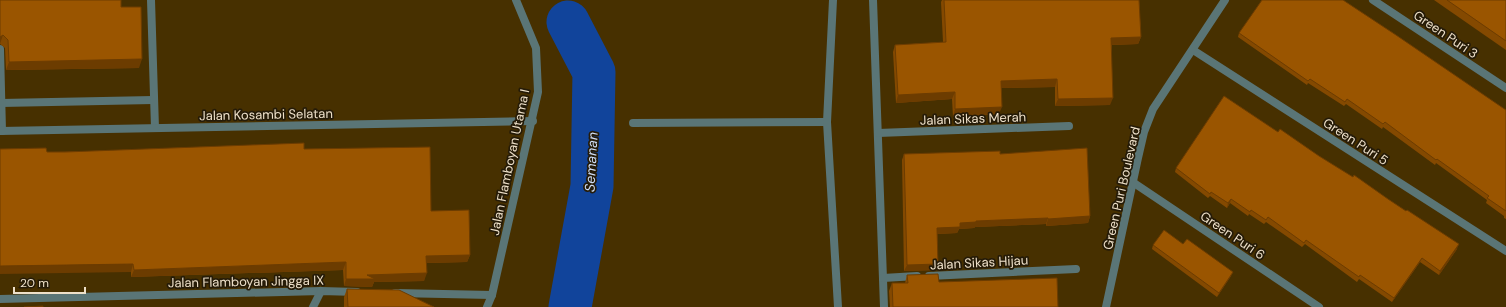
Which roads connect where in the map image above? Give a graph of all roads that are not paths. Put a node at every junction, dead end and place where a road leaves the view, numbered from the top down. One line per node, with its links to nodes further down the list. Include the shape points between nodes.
1 (151, 0): 10 (street)
2 (516, 0): 12 (street, Jalan Flamboyan Utama I, via 536,48 538,92)
3 (833, 0): 13 (street)
4 (873, 0): 18 (street)
5 (1225, 0): 8 (street, Green Puri Boulevard)
6 (1373, 0): 9 (street, Green Puri 3)
7 (0, 48): 11 (street)
8 (1193, 50): 19 (street, Green Puri Boulevard, via 1153,108 1144,132); 20 (street, Green Puri 5)
9 (1506, 88)
10 (154, 100): 11 (street); 16 (street)
11 (1, 103): 17 (street)
12 (533, 120): 16 (street, Jalan Kosambi Selatan); 26 (street, Jalan Flamboyan Utama I)
13 (827, 122): 14 (street); 30 (street)
14 (633, 124)
15 (1069, 126): 18 (street, Jalan Sikas Merah)
16 (155, 128): 17 (street, Jalan Kosambi Selatan)
17 (1, 131)
18 (878, 133): 22 (street)
19 (1134, 183): 32 (street, Green Puri Boulevard); 33 (street, Green Puri 6)
20 (1506, 251)
21 (1076, 269): 22 (street, Jalan Sikas Hijau)
22 (883, 278): 31 (street)
23 (321, 291): 24 (street, Jalan Flamboyan Jingga IX); 27 (street, Jalan Flamboyan Jingga IX); 28 (street)
24 (368, 292)
25 (384, 293): 26 (street)
26 (492, 295): 29 (street, Jalan Flamboyan Utama I)
27 (0, 299)
28 (313, 307)
29 (487, 307)
30 (838, 307)
31 (884, 307)
32 (1106, 307)
33 (1319, 307)

